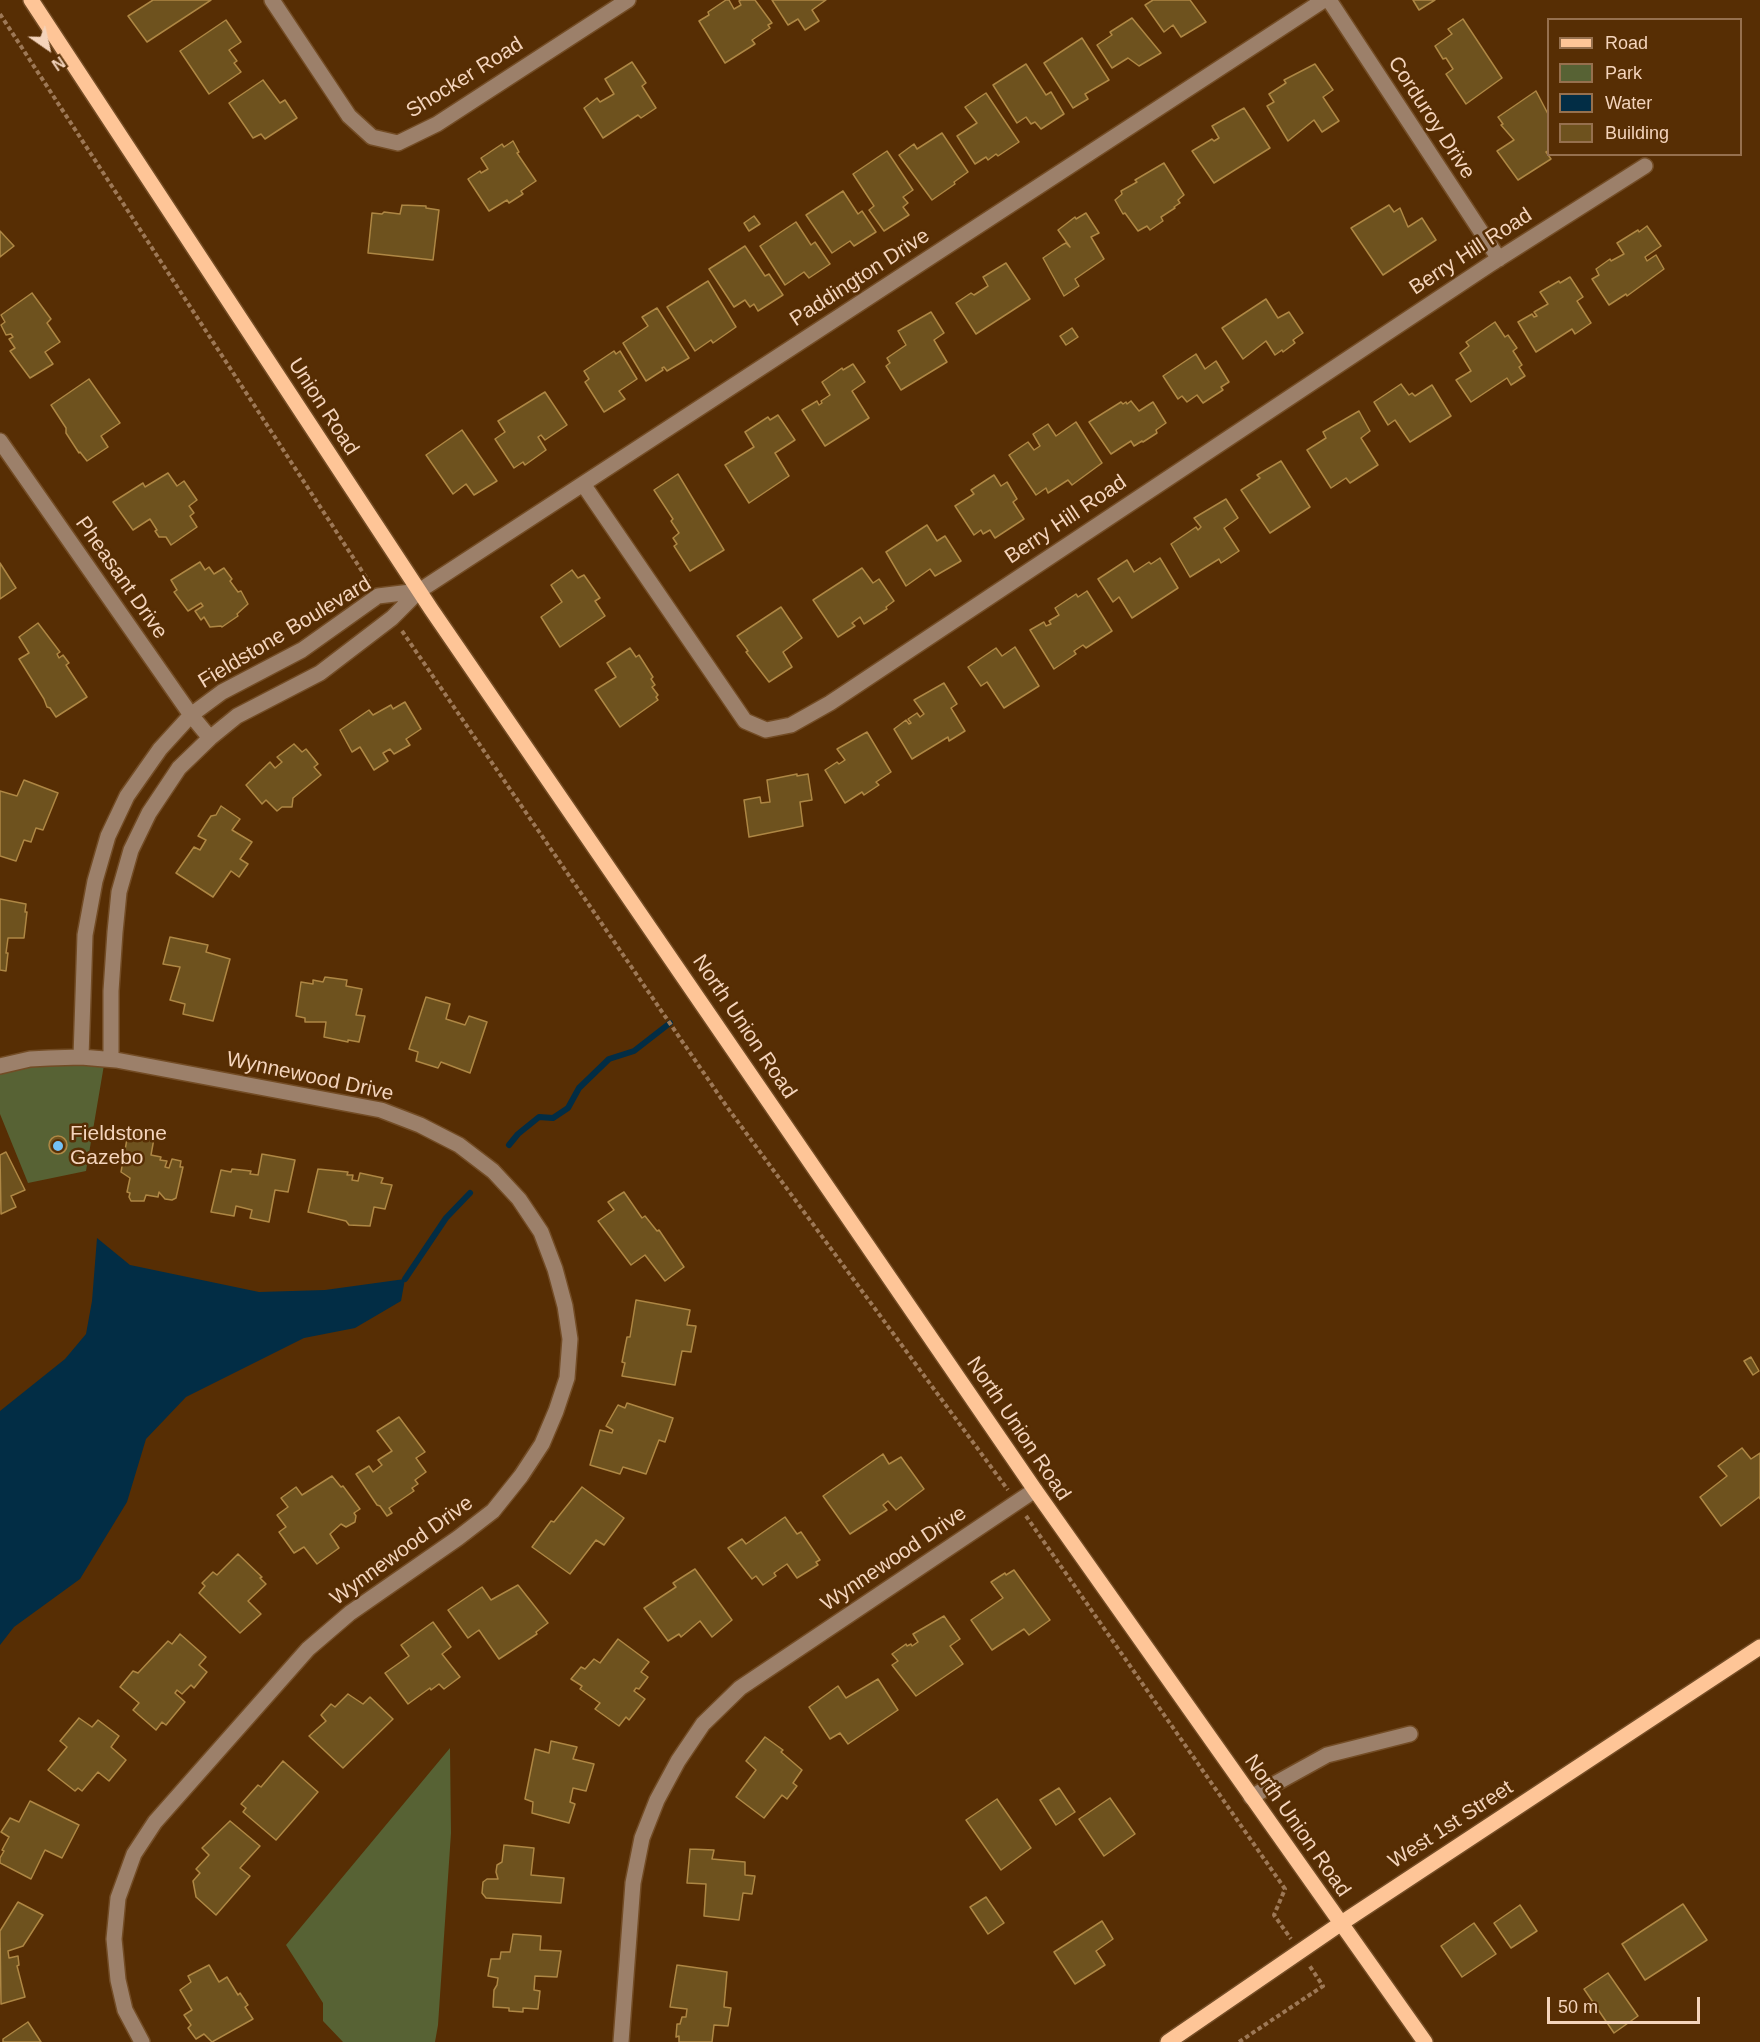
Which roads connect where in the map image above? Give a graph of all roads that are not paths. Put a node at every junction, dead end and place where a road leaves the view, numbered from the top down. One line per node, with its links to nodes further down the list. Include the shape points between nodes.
1 (272, 0): 2 (street, Shocker Road, via 349,116 372,137 398,142 437,124)
2 (628, 0)
3 (1324, 0): 9 (street, Paddington Drive)
4 (1329, 0): 7 (street, Corduroy Drive)
5 (38, 2): 10 (main road, Union Road)
6 (1645, 166): 7 (street, Berry Hill Road)
7 (1498, 259): 9 (street, Berry Hill Road, via 791,725 766,730 745,721)
8 (0, 441): 11 (street, Pheasant Drive)
9 (583, 484): 10 (street, Paddington Drive)
10 (419, 591): 11 (street, Fieldstone Boulevard, via 378,596 302,650 222,692); 12 (street, Fieldstone Boulevard, via 393,618 320,673 237,716); 13 (main road, Union Road)
11 (191, 716): 12 (street, Pheasant Drive); 14 (street, Fieldstone Boulevard, via 160,749 127,796 108,836 85,935)
12 (210, 738): 15 (street, Fieldstone Boulevard, via 179,768 149,813 119,892 111,991)
13 (586, 833): 17 (main road, North Union Road)
14 (81, 1057): 15 (street, Wynnewood Drive); 16 (street, Wynnewood Drive, via 30,1059)
15 (111, 1059): 22 (street, Wynnewood Drive, via 381,1110 459,1145 493,1171 519,1199 541,1232 555,1269 570,1339 567,1378 542,1444 493,1511 350,1612 308,1649 154,1822 134,1854 118,1898 114,1939 125,2010)
16 (0, 1066)
17 (1035, 1490): 20 (main road, North Union Road); 23 (street, Wynnewood Drive, via 740,1688 703,1724 662,1790 642,1838 633,1883)
18 (1760, 1647): 21 (main road, West 1st Street)
19 (1410, 1734): 20 (street, via 1327,1755)
20 (1251, 1797): 21 (main road, North Union Road)
21 (1340, 1924): 24 (main road, West 1st Street); 25 (main road, North Union Road)
22 (142, 2042)
23 (621, 2042)
24 (1168, 2042)
25 (1425, 2042)

